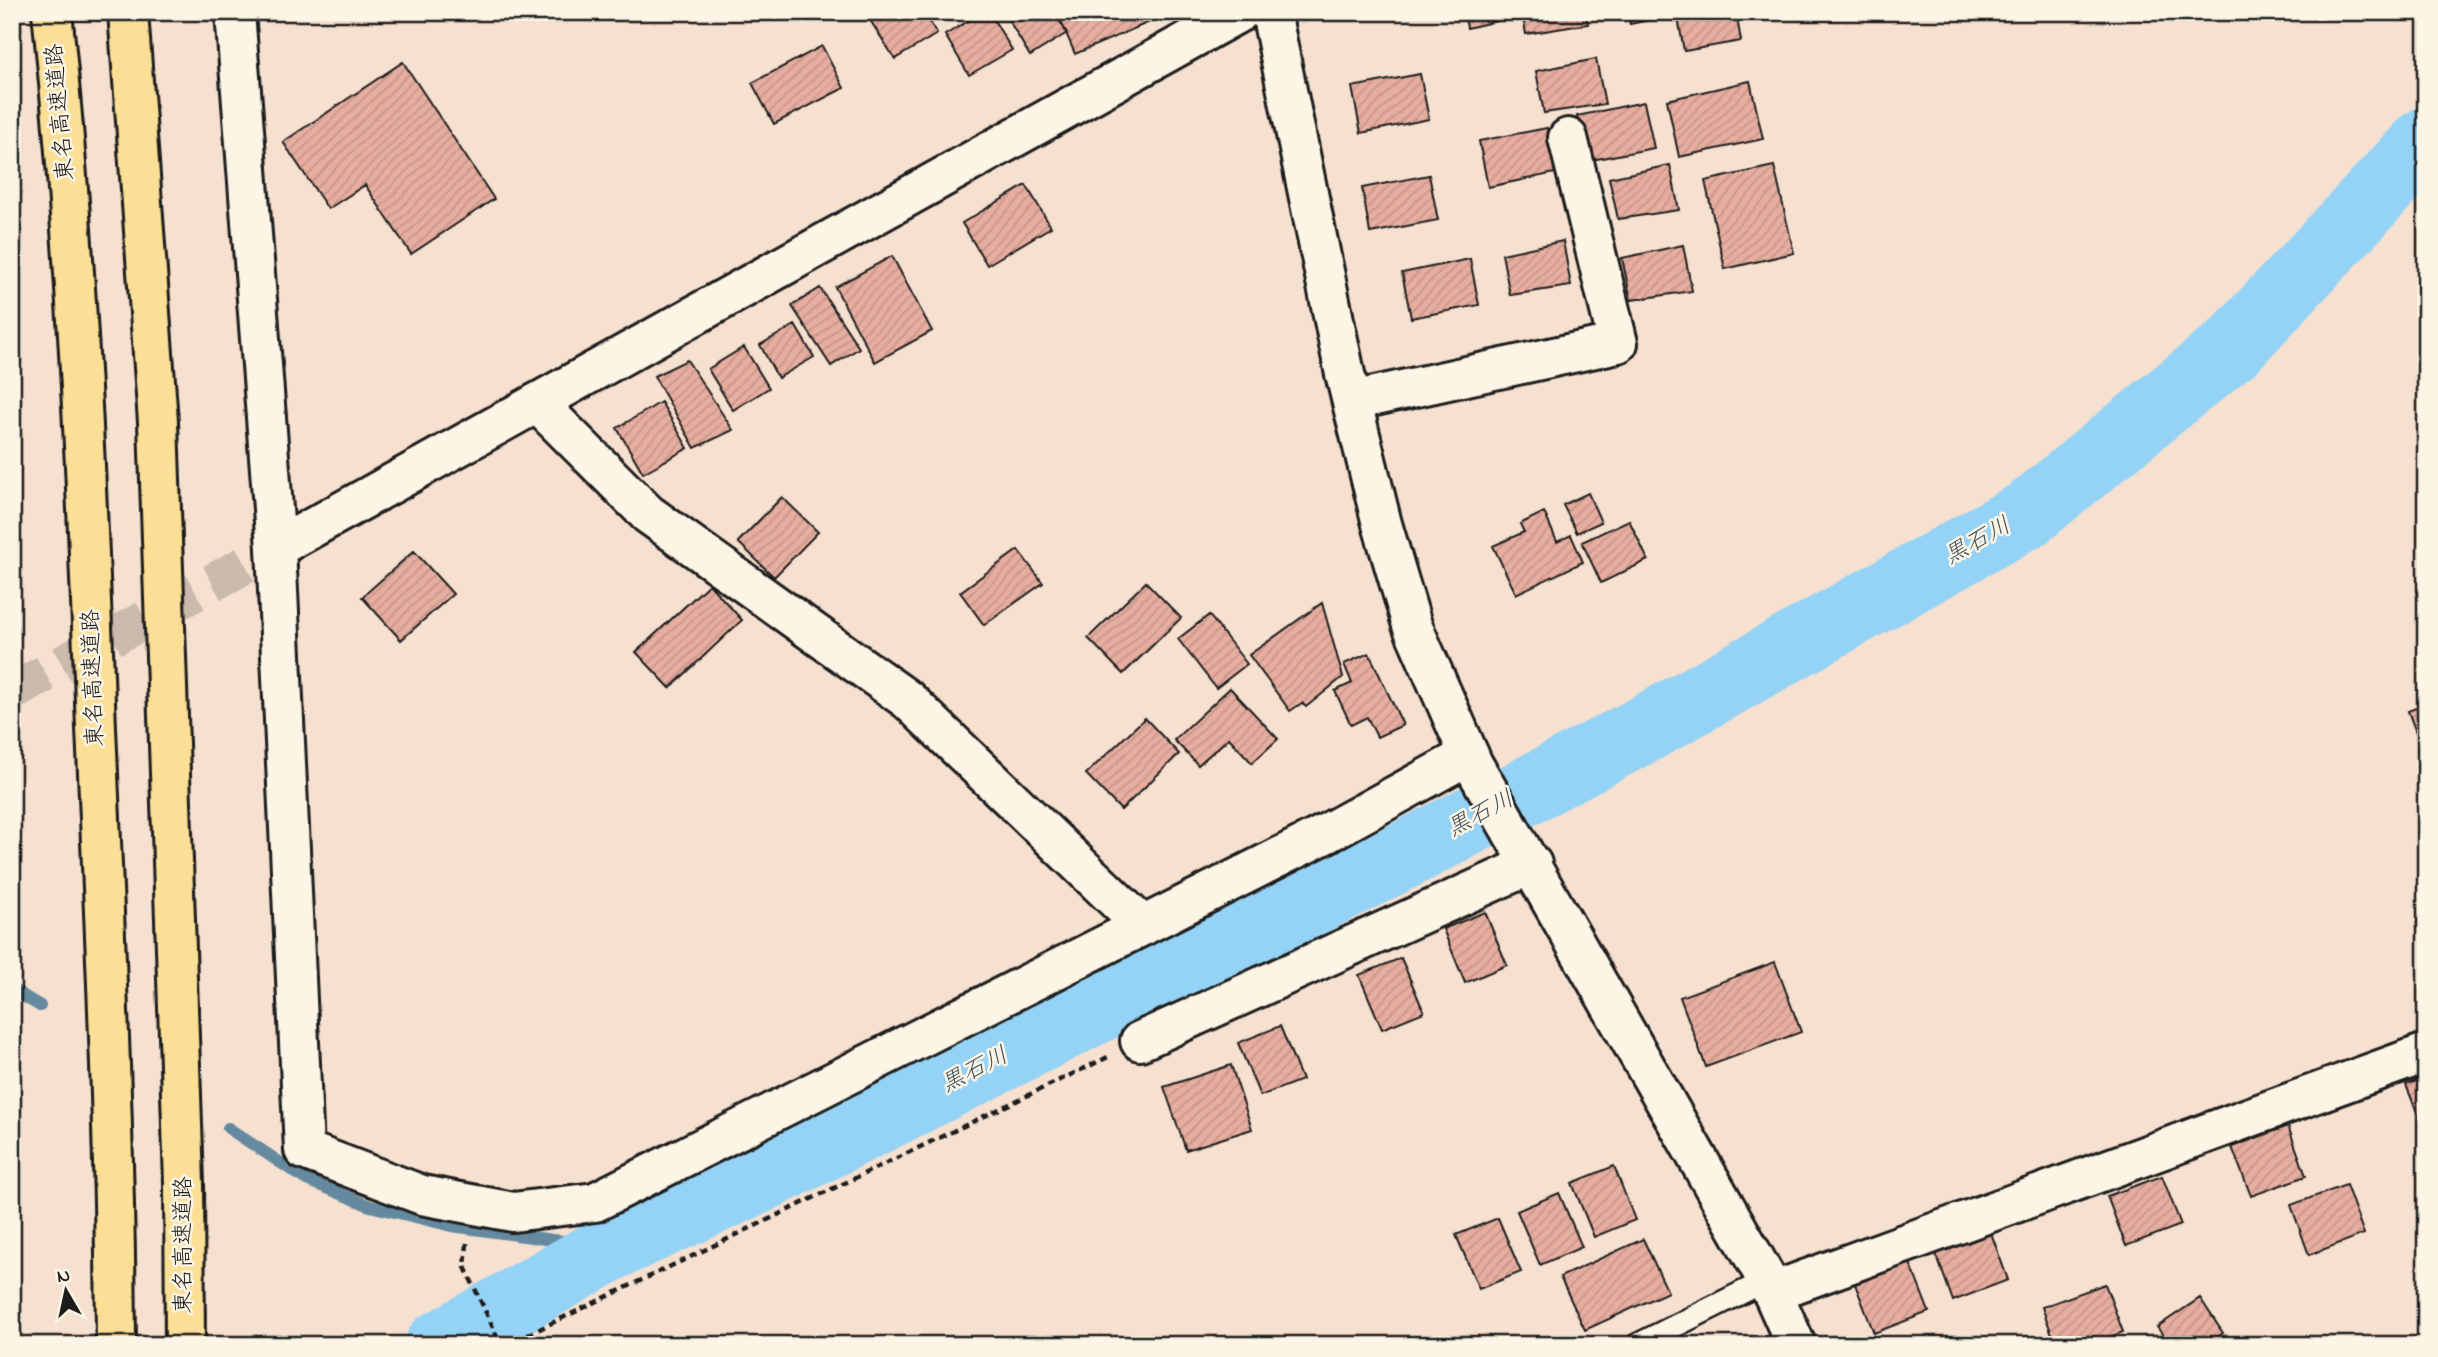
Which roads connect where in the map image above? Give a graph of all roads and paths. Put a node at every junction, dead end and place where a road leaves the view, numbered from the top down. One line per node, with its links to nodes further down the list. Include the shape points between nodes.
1 (52, 12): 17 (highway, 東名高速道路, via 84,439 115,1183)
2 (128, 12): 18 (highway, 東名高速道路, via 158,422 184,1169)
3 (235, 12): 9 (street)
4 (1240, 12): 8 (street)
5 (1271, 12): 7 (street)
6 (1568, 138): 7 (street, via 1618,343)
7 (1352, 401): 10 (street, via 1412,625)
8 (537, 403): 9 (street); 12 (street, via 648,514 908,700)
9 (276, 548): 15 (street, via 304,1150 422,1195)
10 (1471, 759): 11 (street); 12 (street)
11 (1526, 853): 13 (street); 16 (street)
12 (1143, 926): 15 (street, via 595,1202 513,1212)
13 (1140, 1041): 19 (path)
14 (2426, 1053): 16 (street)
15 (471, 1204): 19 (path, via 465,1267)
16 (1769, 1286): 20 (lane); 21 (street)
17 (116, 1345)
18 (185, 1345)
19 (503, 1345)
20 (1637, 1345)
21 (1797, 1345)

